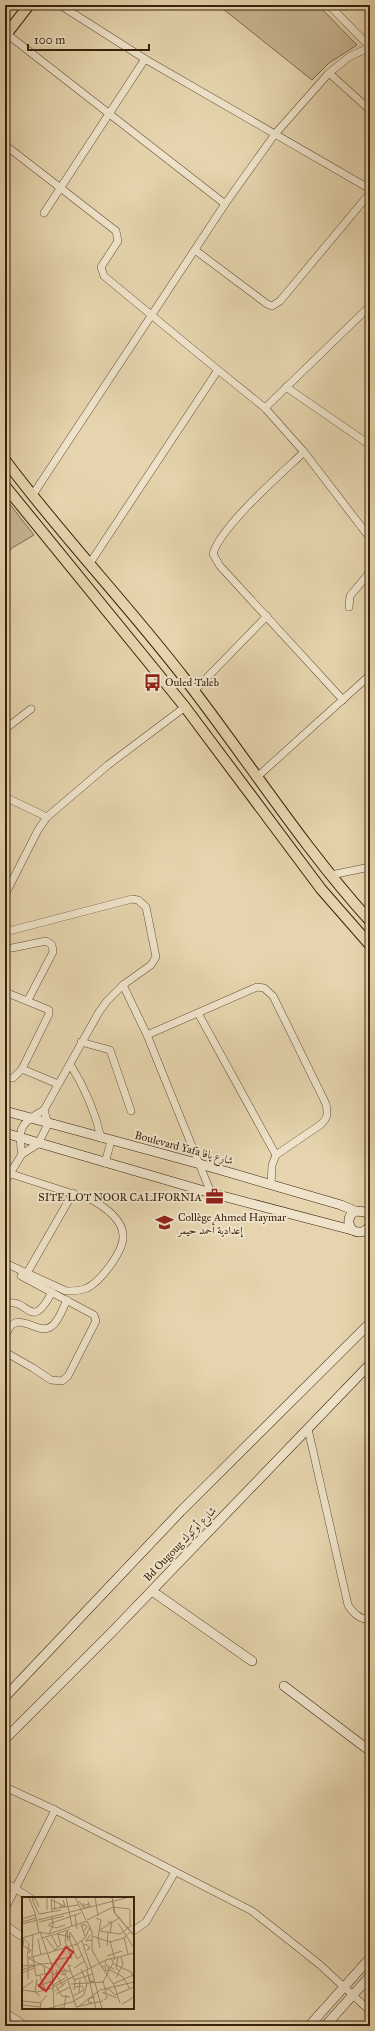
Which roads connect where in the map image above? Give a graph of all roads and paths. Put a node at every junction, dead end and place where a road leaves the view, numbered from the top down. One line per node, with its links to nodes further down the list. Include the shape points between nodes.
1 (29, 5): 4 (main road)
2 (60, 5): 6 (street)
3 (329, 5): 5 (street)
4 (6, 35): 9 (street)
5 (370, 47): 7 (street, via 349,57)
6 (145, 59): 9 (street); 10 (street)
7 (329, 73): 8 (street); 10 (street)
8 (370, 110)
9 (110, 113): 12 (street); 15 (street)
10 (275, 134): 13 (street); 15 (street)
11 (5, 145): 12 (street)
12 (61, 188): 16 (street); 19 (street, via 116,232 118,241 101,267 102,273)
13 (370, 189)
14 (370, 193): 17 (street, via 275,305 267,304)
15 (225, 204): 17 (street)
16 (44, 213)
17 (194, 250): 19 (street)
18 (370, 306): 21 (street)
19 (152, 314): 20 (street); 27 (street)
20 (218, 370): 22 (street); 29 (street)
21 (286, 387): 22 (street); 23 (street)
22 (265, 408): 24 (street)
23 (370, 445)
24 (304, 452): 28 (street); 32 (street, via 260,494 215,545 213,554 220,566)
25 (5, 460): 27 (main road)
26 (5, 486): 36 (main road)
27 (32, 496): 29 (main road)
28 (370, 538)
29 (90, 564): 34 (main road)
30 (370, 572): 31 (street, via 350,596)
31 (349, 607)
32 (267, 616): 34 (street); 35 (street)
33 (370, 675): 35 (street)
34 (194, 691): 39 (main road)
35 (343, 700): 39 (street)
36 (185, 708): 41 (street, via 108,765); 47 (main road, via 321,889)
37 (31, 709): 38 (street)
38 (5, 729)
39 (257, 777): 43 (main road)
40 (5, 797): 41 (street)
41 (47, 817): 44 (street)
42 (370, 868): 43 (street)
43 (331, 875): 45 (main road)
44 (5, 895)
45 (370, 921)
46 (5, 932): 49 (street, via 132,899 138,900 146,907 156,957 151,966)
47 (370, 945)
48 (12, 948): 51 (street, via 46,941 52,945 52,952)
49 (123, 985): 53 (street); 54 (street, via 107,1001)
50 (5, 992): 51 (street)
51 (28, 1000): 56 (street, via 47,1008 49,1014)
52 (198, 1013): 53 (street); 70 (street); 70 (street, via 257,988 264,988 273,996 326,1104 328,1113 320,1125)
53 (147, 1035): 72 (street)
54 (81, 1042): 55 (street); 60 (street, via 110,1050)
55 (70, 1064): 58 (street); 66 (street, via 89,1096)
56 (22, 1069): 57 (street, via 13,1078); 58 (street)
57 (5, 1078)
58 (58, 1084): 59 (street)
59 (44, 1110): 62 (street); 63 (street)
60 (131, 1111)
61 (5, 1112): 62 (street, Boulevard Yafa شارع يافا)
62 (27, 1118): 63 (street, Boulevard Yafa شارع يافا); 65 (street)
63 (48, 1124): 66 (street, Boulevard Yafa شارع يافا); 68 (street)
64 (5, 1133): 65 (street)
65 (19, 1137): 68 (street); 69 (street)
66 (101, 1138): 67 (street, Boulevard Yafa شارع يافا)
67 (111, 1140): 71 (street); 72 (street, Boulevard Yafa شارع يافا)
68 (38, 1144): 69 (street); 71 (street)
69 (22, 1154): 73 (street)
70 (276, 1154): 75 (street, via 272,1165)
71 (105, 1163): 77 (street)
72 (200, 1164): 75 (street, Boulevard Yafa شارع يافا); 77 (street)
73 (7, 1172): 74 (street); 76 (street)
74 (5, 1182)
75 (271, 1185): 78 (street, Boulevard Yafa شارع يافا)
76 (73, 1193): 84 (street); 84 (street, via 103,1206 114,1217 123,1236 120,1249 97,1281 88,1288 66,1291)
77 (211, 1193): 80 (street)
78 (355, 1211): 79 (street, Boulevard Yafa شارع يافا); 80 (street, via 349,1219)
79 (369, 1213)
80 (352, 1230): 81 (street)
81 (368, 1230)
82 (5, 1263): 84 (street)
83 (5, 1268): 85 (street)
84 (27, 1273)
85 (52, 1292): 86 (street); 87 (street, via 45,1306 38,1312 12,1303)
86 (67, 1300): 89 (street, via 51,1327 43,1329 17,1322); 90 (street, via 94,1315 96,1321 64,1380 50,1380)
87 (5, 1304)
88 (370, 1323): 97 (street, Bd Ougoug شارع أوكوك, via 181,1511)
89 (5, 1336)
90 (5, 1352)
91 (370, 1364): 92 (street, Bd Ougoug شارع أوكوك)
92 (308, 1429): 93 (street, Bd Ougoug شارع أوكوك); 94 (street, via 348,1605 361,1619)
93 (152, 1591): 95 (street); 98 (street, Bd Ougoug شارع أوكوك)
94 (370, 1620)
95 (252, 1660)
96 (284, 1686): 99 (street)
97 (5, 1697)
98 (5, 1739)
99 (370, 1751)
100 (5, 1787): 101 (street)
101 (55, 1810): 102 (street); 104 (street)
102 (174, 1872): 108 (street, via 146,1922); 112 (street, via 252,1912 319,1964)
103 (5, 1882): 104 (street)
104 (15, 1888): 105 (street); 106 (street)
105 (28, 1897)
106 (5, 1909)
107 (5, 1926): 109 (street)
108 (134, 1930)
109 (22, 1936)
110 (370, 1958): 112 (street)
111 (370, 1976): 113 (street)
112 (344, 1987): 113 (street); 117 (street)
113 (352, 1995): 114 (street); 118 (street)
114 (370, 2011)
115 (5, 2012): 116 (street)
116 (26, 2026)
117 (309, 2026)
118 (325, 2026)

